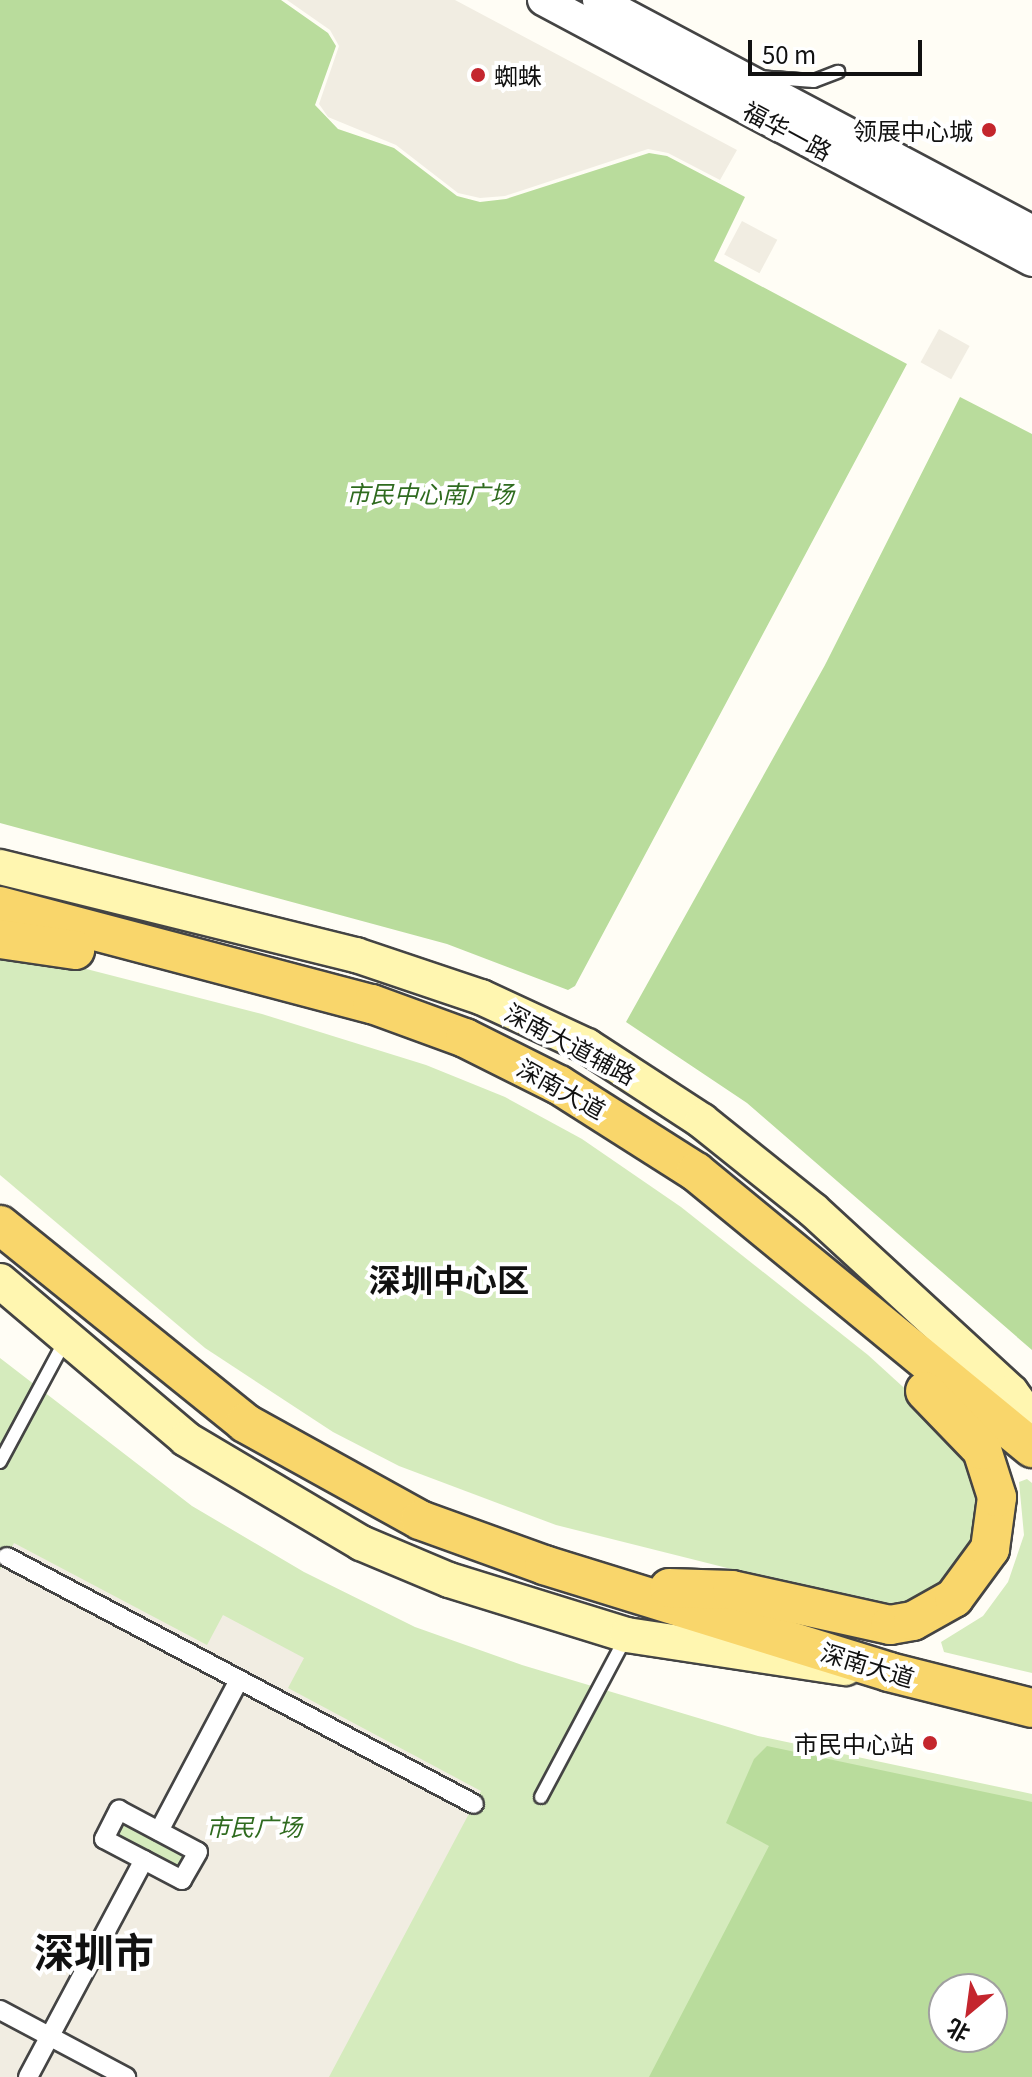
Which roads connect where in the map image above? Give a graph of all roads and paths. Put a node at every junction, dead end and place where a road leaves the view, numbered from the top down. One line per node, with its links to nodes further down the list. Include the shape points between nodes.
1 (543, 0): 2 (street, 福华一路)
2 (597, 6): 4 (street, 福华一路); 6 (street, 福华一路)
3 (838, 72): 4 (lane, via 814,81)
4 (744, 78): 5 (street, 福华一路)
5 (1032, 231)
6 (1032, 261)
7 (0, 867): 17 (main road, 深南大道辅路, via 356,955 481,997 587,1046 690,1112 754,1162)
8 (0, 906): 10 (main road, 深南大道)
9 (0, 939): 10 (main road, via 37,941 145,968)
10 (259, 972): 14 (main road, 深南大道, via 419,1019 559,1085 696,1172)
11 (0, 1194): 15 (main road, via 72,1269)
12 (0, 1225): 15 (main road, 深南大道)
13 (0, 1281): 16 (main road)
14 (840, 1291): 19 (main road, 深南大道); 22 (main road, via 877,1348 982,1450 994,1481 996,1523 990,1549 973,1578 940,1608 890,1625 732,1590)
15 (109, 1318): 22 (main road, 深南大道, via 245,1423 365,1493 478,1543)
16 (66, 1339): 20 (lane); 23 (main road, via 186,1439 361,1543 449,1580)
17 (1022, 1401): 18 (main road, 深南大道辅路)
18 (1032, 1421)
19 (1032, 1448)
20 (0, 1462)
21 (7, 1557): 25 (street)
22 (622, 1586): 24 (main road, 深南大道)
23 (627, 1635): 24 (main road, via 789,1663); 27 (lane)
24 (889, 1672): 26 (main road, 深南大道)
25 (239, 1680): 28 (street); 29 (street)
26 (1032, 1708)
27 (541, 1797)
28 (474, 1804)
29 (159, 1831): 30 (street, via 198,1852 182,1880); 30 (street, via 119,1810 104,1839)
30 (144, 1860): 32 (street)
31 (0, 2010): 32 (street)
32 (50, 2036): 33 (street); 34 (street)
33 (28, 2077)
34 (126, 2077)

